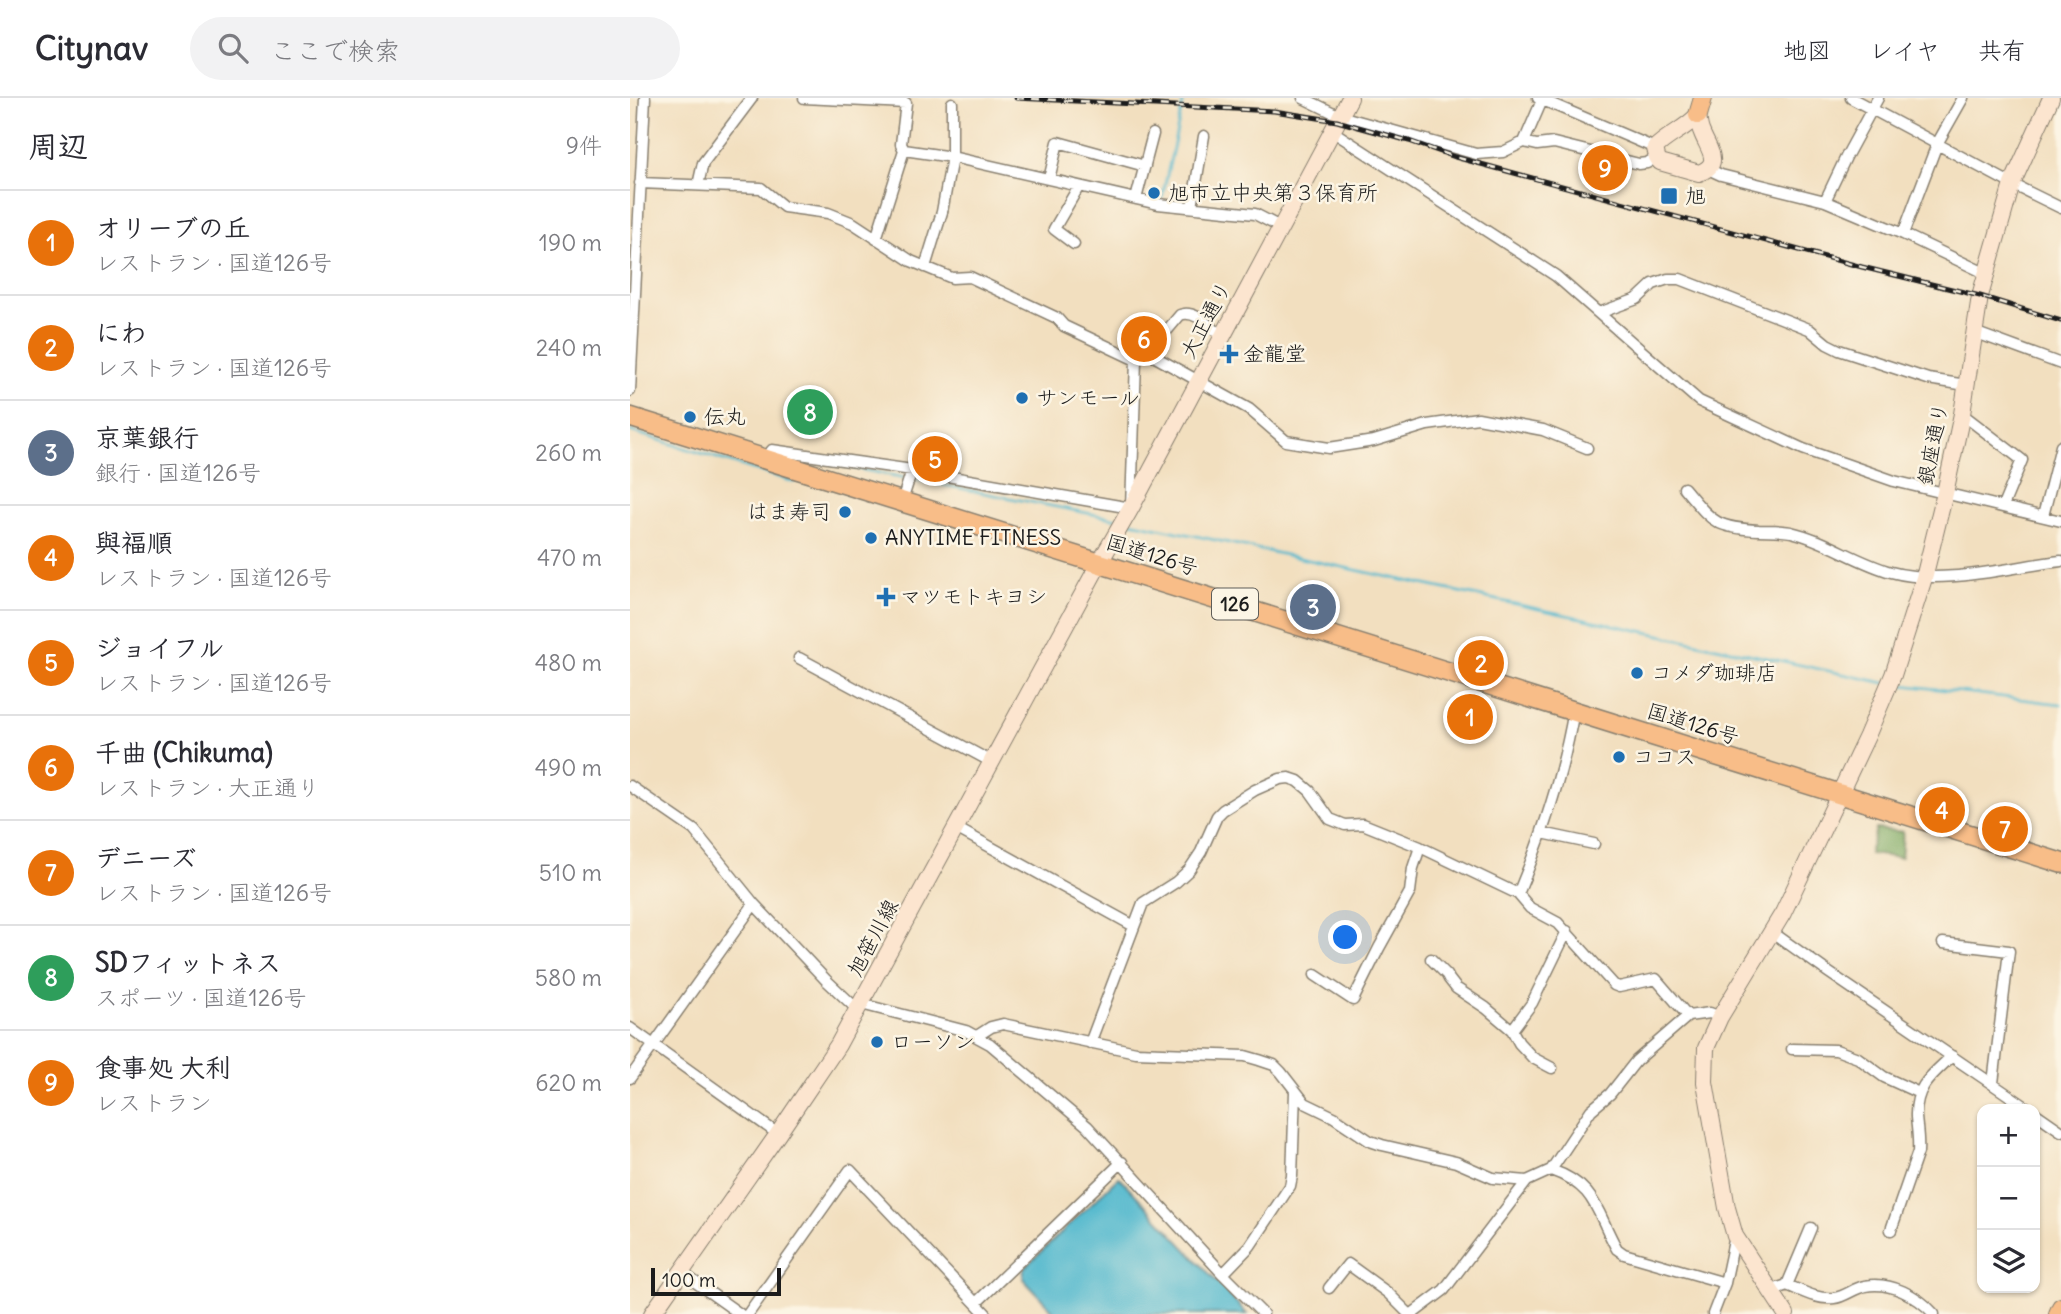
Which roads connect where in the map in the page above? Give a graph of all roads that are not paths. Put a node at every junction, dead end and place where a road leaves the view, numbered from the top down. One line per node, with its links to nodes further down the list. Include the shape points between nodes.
1 (645, 98): 26 (street)
2 (752, 98): 28 (street, via 703,163)
3 (804, 98): 20 (street, via 906,103)
4 (1303, 98): 14 (street)
5 (1350, 98): 14 (street, 大正通り)
6 (1851, 98): 13 (street)
7 (1878, 98): 13 (street)
8 (1964, 98): 19 (street)
9 (1541, 99): 18 (street); 21 (street)
10 (952, 103): 22 (street)
11 (2049, 104): 27 (street, 銀座通り)
12 (1700, 106): 21 (street, via 1687,127 1662,141); 24 (street, via 1702,135 1712,154)
13 (1872, 109): 19 (street); 31 (street)
14 (1340, 116): 15 (street, 大正通り); 18 (street, via 1476,154 1503,152)
15 (1332, 131): 34 (street, 大正通り); 40 (street, via 1556,276)
16 (1153, 134): 23 (street)
17 (1204, 136): 32 (street)
18 (1524, 142): 21 (street, via 1554,143 1639,164 1647,163)
19 (1937, 144): 27 (street); 35 (street)
20 (904, 150): 22 (street); 36 (street)
21 (1656, 153): 24 (street, via 1660,162 1669,166 1699,173)
22 (952, 157): 25 (street); 38 (street)
23 (1145, 166): 25 (street, via 1058,142); 30 (street)
24 (1708, 169): 31 (street)
25 (1049, 179): 29 (street)
26 (640, 183): 28 (street); 48 (street)
27 (2011, 184): 33 (street); 39 (street, 銀座通り)
28 (698, 185): 36 (street, via 761,188 784,207 828,213)
29 (1079, 186): 30 (street); 37 (street, via 1054,229)
30 (1136, 199): 32 (street)
31 (1825, 201): 35 (street)
32 (1192, 207): 34 (street, via 1255,214)
33 (2061, 208)
34 (1280, 227): 42 (street, 大正通り)
35 (1903, 234): 39 (street)
36 (876, 239): 38 (street)
37 (1074, 244)
38 (925, 267): 44 (street, via 953,278 970,277)
39 (1987, 274): 41 (street, 銀座通り)
40 (1599, 313): 47 (street, via 1637,299 1653,284 1680,279 1809,329 1839,350 1928,379); 56 (street, via 1699,401 1803,449 1894,481)
41 (1974, 332): 45 (street); 47 (street, 銀座通り)
42 (1222, 336): 43 (street, via 1192,313 1185,313); 46 (street, 大正通り)
43 (1149, 353): 44 (street); 46 (street)
44 (1136, 360): 58 (street)
45 (2061, 364)
46 (1198, 380): 52 (street, via 1249,409 1286,441 1329,448 1478,418 1543,430); 58 (street, 大正通り)
47 (1966, 385): 49 (street, 銀座通り)
48 (630, 391)
49 (1962, 414): 56 (street, 銀座通り); 57 (street, via 2022,460)
50 (630, 417): 53 (highway, 国道126号 / 126)
51 (2061, 446): 59 (street)
52 (1587, 448)
53 (766, 459): 54 (highway, 国道126号 / 126); 54 (street, via 772,450)
54 (908, 482): 58 (street); 62 (highway, 国道126号 / 126)
55 (1684, 488): 63 (street, via 1718,524 1788,531 1891,572)
56 (1945, 493): 57 (street); 63 (street, 銀座通り)
57 (2003, 506): 59 (street)
58 (1131, 508): 62 (street, 大正通り)
59 (2043, 516): 60 (street)
60 (2061, 521)
61 (2061, 561): 63 (street)
62 (1100, 562): 65 (highway, 国道126号 / 126); 66 (street, 旭笹川線)
63 (1924, 578): 68 (street, 銀座通り, via 1890,683)
64 (799, 658): 66 (street)
65 (1574, 710): 68 (highway, 国道126号 / 126); 70 (street)
66 (992, 762): 69 (street, 旭笹川線)
67 (630, 786): 75 (street, via 694,830)
68 (1839, 793): 73 (highway, 国道126号 / 126); 78 (street, 銀座通り)
69 (956, 828): 76 (street); 82 (street, 旭笹川線)
70 (1542, 833): 71 (street); 74 (street)
71 (1594, 844)
72 (1420, 847): 74 (street); 76 (street, via 1363,824 1345,825 1330,818 1298,780 1280,779 1255,789 1217,816 1189,870 1143,903); 81 (street, via 1410,892 1353,1000)
73 (2061, 863)
74 (1518, 894): 77 (street, via 1530,908)
75 (754, 904): 82 (street, via 826,980); 89 (street)
76 (1134, 926): 88 (street)
77 (1566, 931): 83 (street, via 1614,985 1656,979); 86 (street, via 1532,1003)
78 (1772, 932): 84 (street, 銀座通り); 91 (street)
79 (1943, 943): 94 (street, via 2009,951)
80 (1431, 959): 86 (street, via 1456,988)
81 (1315, 975)
82 (860, 1007): 87 (street); 100 (street, 旭笹川線)
83 (1688, 1016): 84 (street, via 1710,1013); 102 (street, via 1591,1110)
84 (1720, 1017): 106 (street, 銀座通り, via 1706,1048 1705,1074)
85 (630, 1028): 89 (street)
86 (1511, 1030): 92 (street, via 1533,1058)
87 (977, 1036): 88 (street, via 1003,1024); 101 (street, via 1063,1104)
88 (1090, 1043): 95 (street, via 1136,1052 1245,1056 1274,1065)
89 (654, 1045): 93 (street); 100 (street)
90 (1792, 1049): 96 (street, via 1836,1050)
91 (1952, 1056): 94 (street); 96 (street)
92 (1552, 1068)
93 (630, 1078)
94 (1993, 1083): 97 (street)
95 (1295, 1092): 103 (street, via 1309,1106 1370,1141 1456,1162 1493,1178); 108 (street, via 1290,1186 1250,1246)
96 (1919, 1093): 105 (street, via 1918,1152)
97 (2022, 1104)
98 (2040, 1116): 99 (street)
99 (2061, 1131)
100 (778, 1135): 107 (street, 旭笹川線)
101 (1122, 1162): 108 (street); 113 (street)
102 (1551, 1170): 103 (street); 109 (street, via 1591,1195 1617,1249 1624,1254)
103 (1527, 1181): 120 (street, via 1444,1290)
104 (1811, 1228): 110 (street)
105 (1891, 1230)
106 (1735, 1236): 109 (street); 112 (street, 銀座通り)
107 (681, 1272): 115 (street, 旭笹川線); 116 (street)
108 (1223, 1274): 119 (street)
109 (1725, 1283): 121 (street)
110 (1787, 1285): 112 (street); 123 (street, via 1817,1298 1837,1298 1865,1286 1884,1285 1919,1299)
111 (1329, 1288): 120 (street, via 1348,1264)
112 (1770, 1291): 122 (street, 銀座通り)
113 (976, 1303): 117 (street, via 850,1170); 118 (street)
114 (2061, 1307): 124 (main road)
115 (652, 1314)
116 (740, 1314)
117 (748, 1314)
118 (986, 1314)
119 (1264, 1314)
120 (1411, 1314)
121 (1713, 1314)
122 (1786, 1314)
123 (1934, 1314)
124 (2059, 1314)

